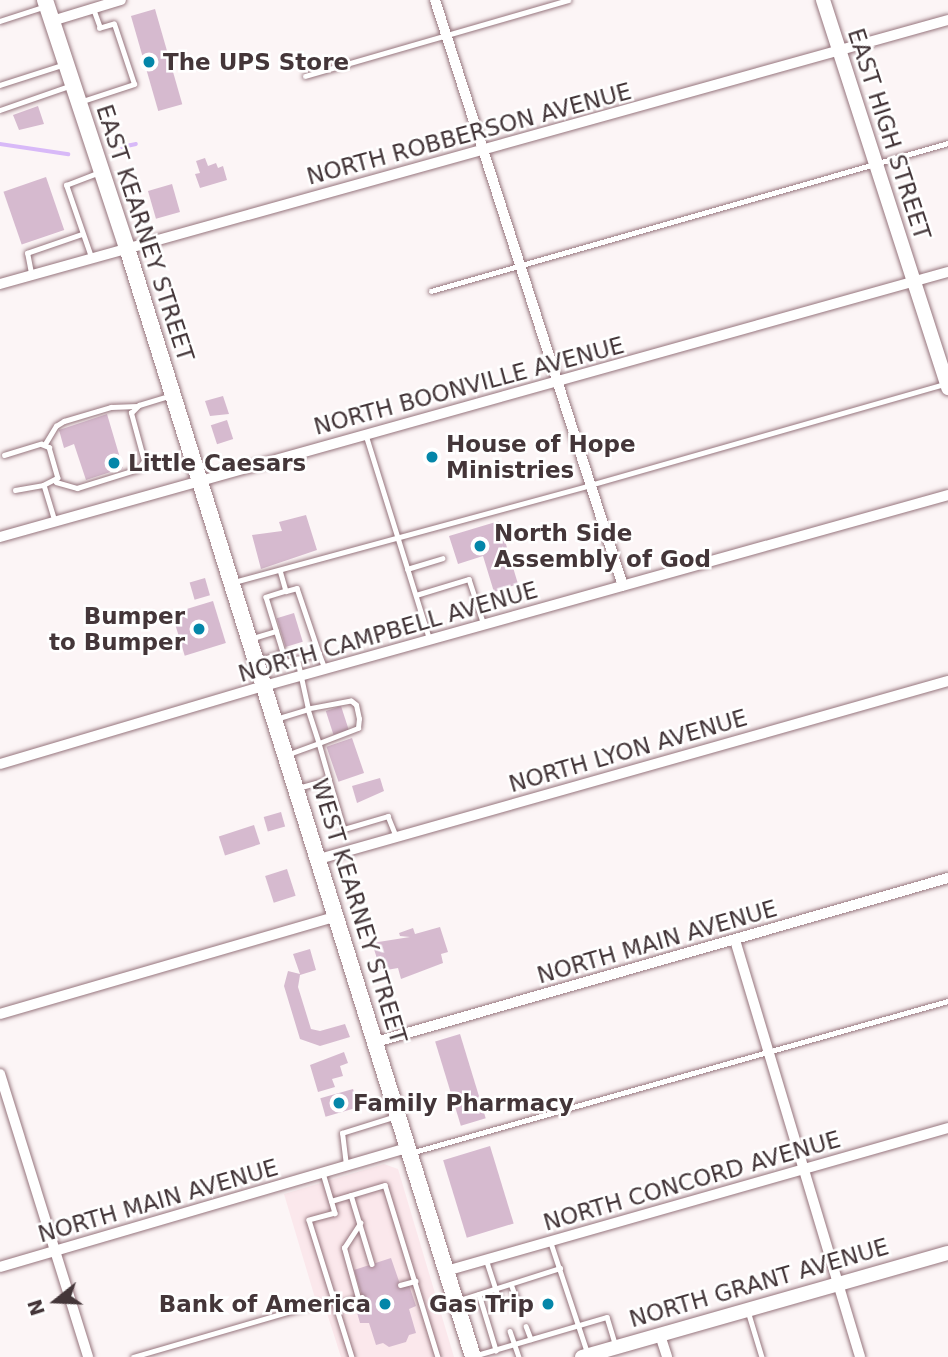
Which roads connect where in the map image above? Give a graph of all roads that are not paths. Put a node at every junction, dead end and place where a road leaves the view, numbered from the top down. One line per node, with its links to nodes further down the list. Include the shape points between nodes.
1 (121, 0): 5 (street)
2 (435, 0): 9 (street)
3 (568, 0): 9 (lane)
4 (823, 0): 10 (street, EAST HIGH STREET)
5 (93, 8): 6 (street); 15 (lane, via 100,28 114,24 135,84)
6 (48, 9): 8 (lane); 11 (main road, EAST KEARNEY STREET)
7 (948, 20): 10 (street, NORTH ROBBERSON AVENUE)
8 (0, 21)
9 (446, 35): 12 (lane); 18 (street)
10 (839, 51): 18 (street, NORTH ROBBERSON AVENUE); 19 (street, EAST HIGH STREET)
11 (66, 64): 13 (lane); 14 (main road, EAST KEARNEY STREET)
12 (305, 76)
13 (0, 85)
14 (73, 85): 15 (main road, EAST KEARNEY STREET); 16 (lane)
15 (79, 102): 20 (main road, EAST KEARNEY STREET)
16 (0, 110)
17 (948, 143): 19 (lane)
18 (483, 151): 22 (street, NORTH ROBBERSON AVENUE); 24 (street)
19 (875, 163): 24 (lane); 27 (street, EAST HIGH STREET)
20 (102, 172): 21 (lane, via 66,185); 22 (main road, EAST KEARNEY STREET)
21 (82, 234): 23 (lane); 26 (lane, via 27,253)
22 (127, 248): 23 (street, NORTH ROBBERSON AVENUE); 32 (main road, EAST KEARNEY STREET)
23 (91, 258): 26 (street, NORTH ROBBERSON AVENUE)
24 (519, 265): 29 (lane); 30 (street)
25 (948, 272): 27 (street, NORTH BOONVILLE AVENUE)
26 (32, 275): 28 (street, NORTH ROBBERSON AVENUE)
27 (912, 282): 30 (street, NORTH BOONVILLE AVENUE); 31 (street, EAST HIGH STREET)
28 (0, 284)
29 (431, 291)
30 (556, 383): 34 (street, NORTH BOONVILLE AVENUE); 40 (street)
31 (947, 385): 40 (lane)
32 (172, 394): 33 (lane); 37 (main road, EAST KEARNEY STREET)
33 (138, 406): 35 (lane, via 111,407 64,421); 38 (lane, via 131,413 144,461 138,469 77,488)
34 (366, 435): 37 (street, NORTH BOONVILLE AVENUE); 45 (lane)
35 (45, 444): 36 (lane); 38 (lane)
36 (4, 455)
37 (198, 480): 43 (street, NORTH BOONVILLE AVENUE); 49 (main road, WEST KEARNEY STREET)
38 (56, 482): 39 (lane)
39 (44, 485): 41 (lane); 43 (lane)
40 (590, 485): 45 (lane); 50 (street)
41 (15, 490)
42 (948, 495): 50 (street, NORTH CAMPBELL AVENUE)
43 (56, 521): 44 (street, NORTH BOONVILLE AVENUE)
44 (0, 537)
45 (398, 538): 47 (lane); 48 (lane)
46 (442, 558): 47 (lane)
47 (407, 569): 52 (lane)
48 (280, 570): 49 (lane); 51 (lane)
49 (231, 583): 55 (main road, WEST KEARNEY STREET)
50 (623, 586): 53 (street, NORTH CAMPBELL AVENUE)
51 (286, 591): 54 (lane, via 266,597); 58 (lane, via 297,588)
52 (416, 595): 53 (lane, via 469,579); 56 (lane)
53 (484, 626): 56 (street, NORTH CAMPBELL AVENUE)
54 (276, 631): 55 (lane); 57 (lane)
55 (249, 639): 60 (main road, WEST KEARNEY STREET)
56 (430, 641): 61 (street, NORTH CAMPBELL AVENUE)
57 (283, 653): 59 (lane, via 286,662); 60 (lane)
58 (319, 653): 59 (lane); 61 (lane)
59 (298, 659): 62 (lane)
60 (256, 661): 64 (main road, WEST KEARNEY STREET)
61 (326, 671): 62 (street, NORTH CAMPBELL AVENUE)
62 (301, 678): 64 (street, NORTH CAMPBELL AVENUE); 65 (lane)
63 (948, 681): 72 (street, NORTH LYON AVENUE)
64 (264, 687): 66 (main road, WEST KEARNEY STREET); 69 (street, NORTH CAMPBELL AVENUE)
65 (308, 709): 66 (lane); 67 (lane); 67 (lane, via 345,701 356,705 358,728)
66 (274, 719): 68 (main road, WEST KEARNEY STREET)
67 (319, 743): 68 (lane); 70 (lane)
68 (286, 755): 71 (main road, WEST KEARNEY STREET)
69 (0, 764)
70 (329, 779): 71 (lane); 72 (lane, via 344,829 388,816)
71 (297, 789): 73 (main road, WEST KEARNEY STREET)
72 (396, 837): 73 (street, NORTH LYON AVENUE)
73 (319, 859): 75 (main road, WEST KEARNEY STREET)
74 (948, 878): 76 (street, NORTH MAIN AVENUE)
75 (337, 916): 78 (street); 79 (main road, WEST KEARNEY STREET)
76 (734, 940): 79 (street, NORTH MAIN AVENUE); 80 (street)
77 (948, 1001): 80 (lane)
78 (0, 1014)
79 (376, 1042): 82 (main road, WEST KEARNEY STREET)
80 (768, 1051): 84 (lane); 86 (street)
81 (0, 1073): 92 (street)
82 (398, 1115): 84 (main road, WEST KEARNEY STREET); 85 (lane, via 342,1133)
83 (948, 1128): 86 (street, NORTH CONCORD AVENUE)
84 (409, 1151): 85 (street, NORTH MAIN AVENUE); 98 (main road, WEST KEARNEY STREET)
85 (347, 1166): 87 (street, NORTH MAIN AVENUE)
86 (803, 1170): 91 (street, NORTH CONCORD AVENUE); 101 (street)
87 (323, 1173): 89 (lane); 92 (street, NORTH MAIN AVENUE)
88 (351, 1195): 89 (lane); 90 (lane); 99 (lane, via 385,1185)
89 (331, 1201): 108 (lane, via 335,1213 309,1220)
90 (360, 1223): 95 (lane); 108 (lane, via 344,1248 360,1298)
91 (551, 1241): 94 (street, NORTH CONCORD AVENUE); 97 (lane)
92 (55, 1251): 96 (street, NORTH MAIN AVENUE); 120 (street)
93 (948, 1253): 101 (street, NORTH GRANT AVENUE)
94 (486, 1259): 98 (street, NORTH CONCORD AVENUE); 103 (lane)
95 (372, 1264)
96 (0, 1267)
97 (560, 1268): 100 (lane); 111 (lane)
98 (446, 1271): 106 (main road, WEST KEARNEY STREET)
99 (415, 1281): 102 (lane); 123 (lane)
100 (511, 1283): 103 (lane); 105 (lane)
101 (837, 1284): 110 (street, NORTH GRANT AVENUE); 128 (street)
102 (400, 1285)
103 (496, 1289): 104 (lane); 109 (lane)
104 (479, 1294): 106 (lane); 118 (lane)
105 (517, 1300)
106 (456, 1302): 124 (main road, WEST KEARNEY STREET)
107 (315, 1304): 121 (lane)
108 (336, 1305): 122 (lane)
109 (501, 1305)
110 (747, 1310): 114 (street, NORTH GRANT AVENUE); 127 (lane)
111 (578, 1325): 115 (lane); 117 (lane, via 607,1317); 119 (lane)
112 (526, 1326): 115 (lane)
113 (510, 1331): 116 (lane)
114 (660, 1335): 117 (street, NORTH GRANT AVENUE); 126 (street)
115 (531, 1339): 116 (lane)
116 (514, 1344): 118 (lane); 125 (lane)
117 (617, 1348): 119 (street, NORTH GRANT AVENUE)
118 (496, 1350): 124 (lane)
119 (585, 1356)
120 (88, 1357)
121 (133, 1357)
122 (352, 1357)
123 (438, 1357)
124 (472, 1357)
125 (519, 1357)
126 (667, 1357)
127 (762, 1357)
128 (860, 1357)

